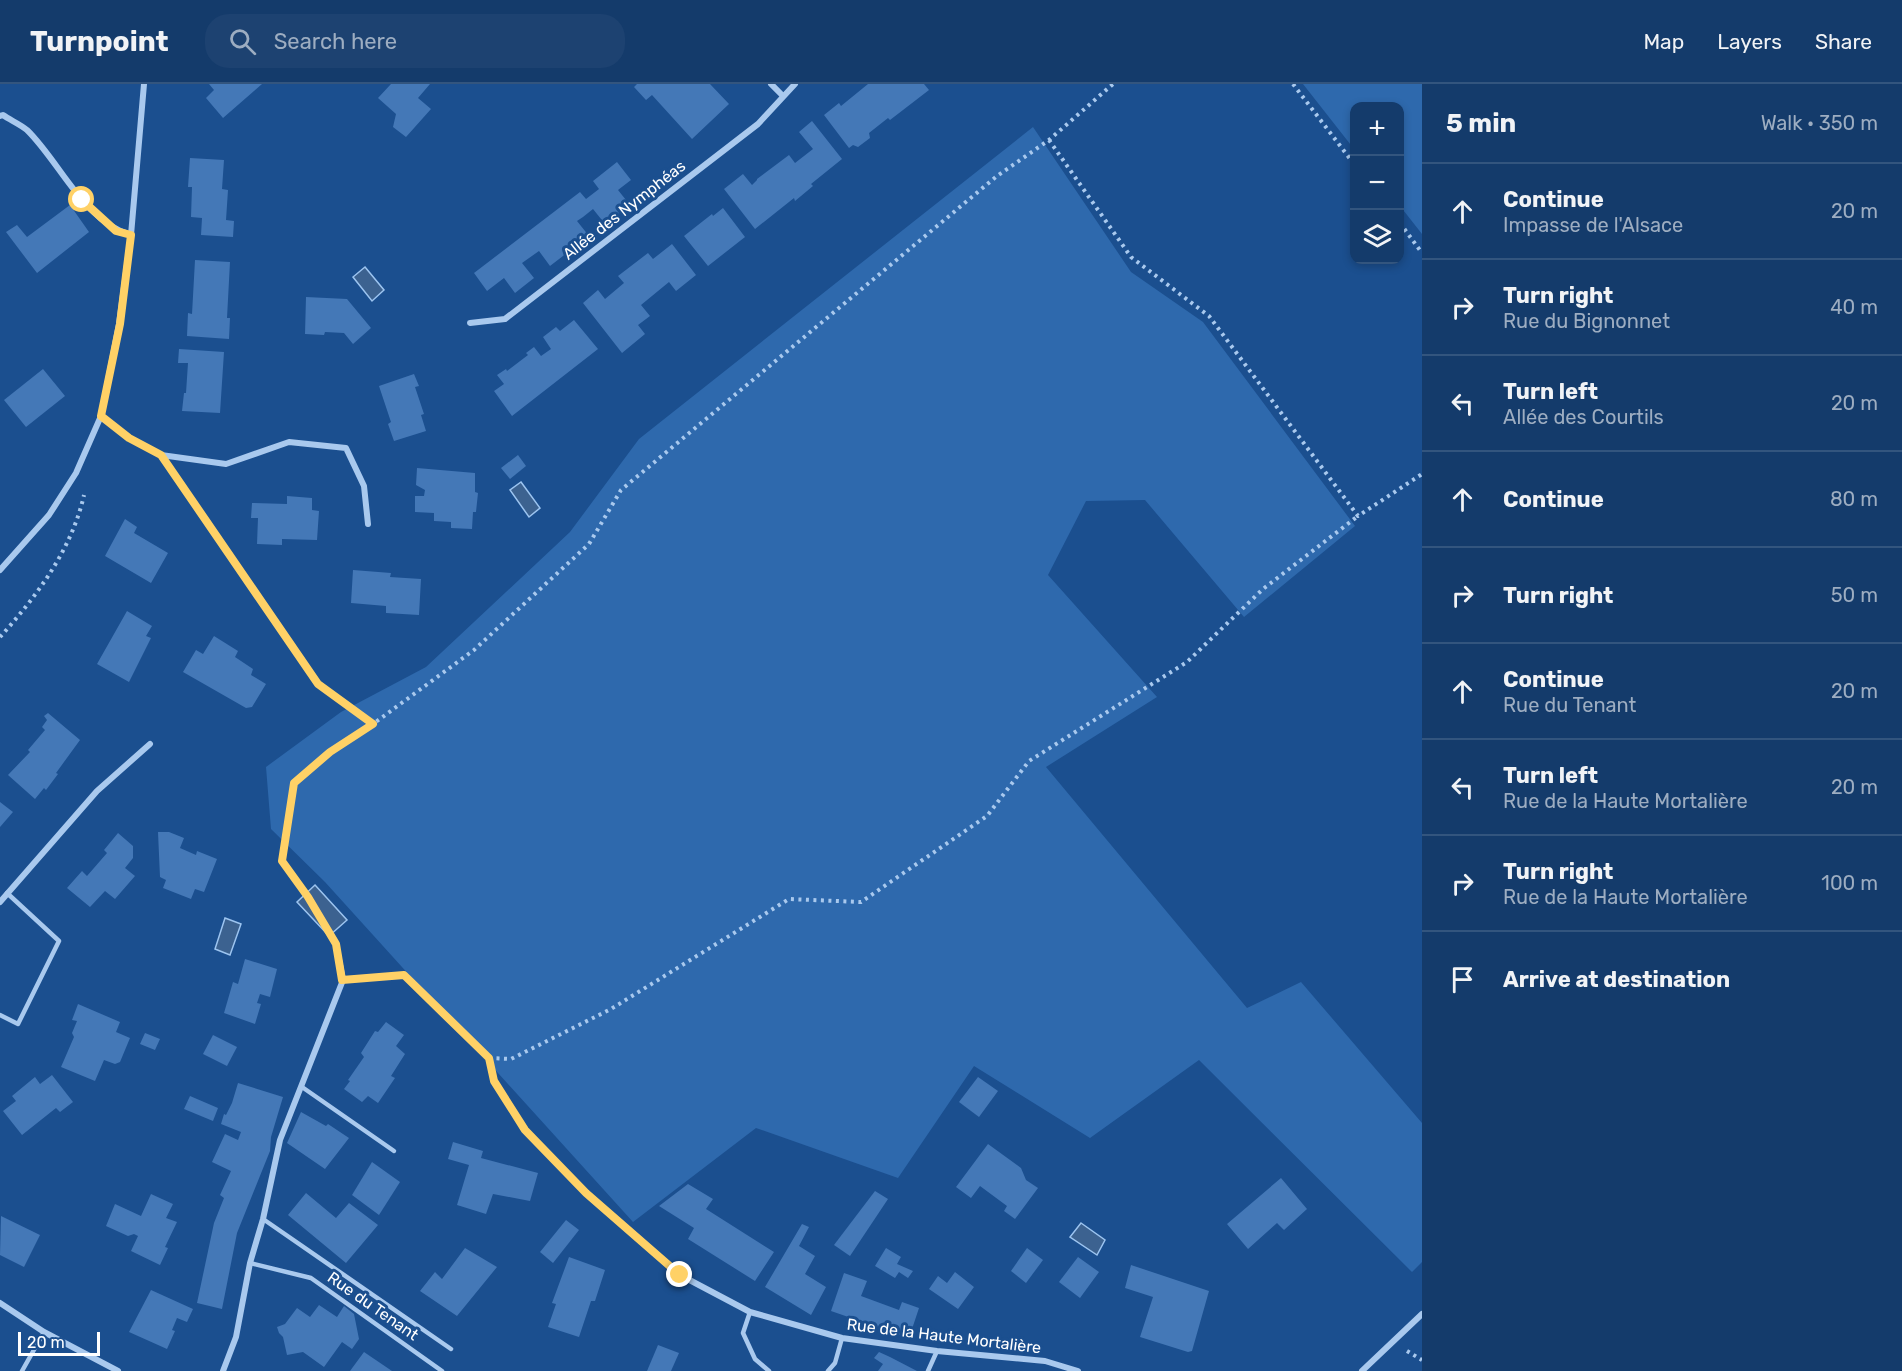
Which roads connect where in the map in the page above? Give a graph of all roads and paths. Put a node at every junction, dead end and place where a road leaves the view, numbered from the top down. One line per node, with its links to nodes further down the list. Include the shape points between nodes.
1 (144, 84): 11 (street)
2 (771, 84): 6 (street)
3 (795, 84): 6 (street, Allée des Nymphéas)
4 (1113, 84): 8 (path)
5 (1293, 84): 9 (path)
6 (783, 96): 13 (street, Allée des Nymphéas, via 758,124 505,319)
7 (0, 116): 11 (street, via 26,129 82,200 116,231)
8 (1049, 140): 18 (path, via 1131,257 1209,316); 22 (path, via 997,176 621,490 589,544 474,650)
9 (1350, 159)
10 (1404, 228): 12 (path)
11 (131, 235): 14 (street, via 120,324)
12 (1422, 253)
13 (470, 323)
14 (101, 416): 15 (street, via 129,438); 20 (street, via 76,473 49,515)
15 (161, 455): 19 (street, via 226,464 289,442 346,448 364,486); 22 (path, via 318,684)
16 (1422, 474): 18 (path)
17 (86, 484): 21 (path, via 79,518 56,563 30,604)
18 (1358, 516): 29 (path, via 1263,589 1187,662 1029,761 987,816 861,902 789,899 611,1009 511,1059)
19 (368, 524)
20 (0, 570)
21 (0, 637)
22 (373, 724): 25 (path, via 330,752 294,783 282,861)
23 (150, 744): 24 (street, via 96,791)
24 (7, 893): 26 (street); 28 (lane, via 59,941 18,1024)
25 (308, 897): 27 (street, via 336,944)
26 (0, 902)
27 (342, 980): 29 (path, via 404,975); 30 (street)
28 (0, 1015)
29 (489, 1058): 32 (path, via 494,1081 525,1130)
30 (302, 1087): 31 (lane); 33 (street, via 280,1140)
31 (394, 1151)
32 (586, 1193): 36 (street, Rue de la Haute Mortalière, via 680,1275)
33 (263, 1219): 34 (street); 40 (lane)
34 (250, 1263): 44 (street, via 236,1337); 45 (lane, Rue du Tenant, via 311,1278)
35 (0, 1303): 38 (street)
36 (750, 1312): 39 (street, Rue de la Haute Mortalière); 46 (lane, via 743,1333 755,1359)
37 (1422, 1314): 50 (street)
38 (44, 1332): 42 (lane); 43 (street)
39 (842, 1338): 41 (street, Rue de la Haute Mortalière); 47 (lane, via 836,1363)
40 (451, 1349)
41 (937, 1351): 48 (lane); 49 (street, Rue de la Haute Mortalière, via 1044,1361)
42 (22, 1371)
43 (118, 1371)
44 (223, 1371)
45 (442, 1371)
46 (769, 1371)
47 (828, 1371)
48 (928, 1371)
49 (1078, 1371)
50 (1362, 1371)

